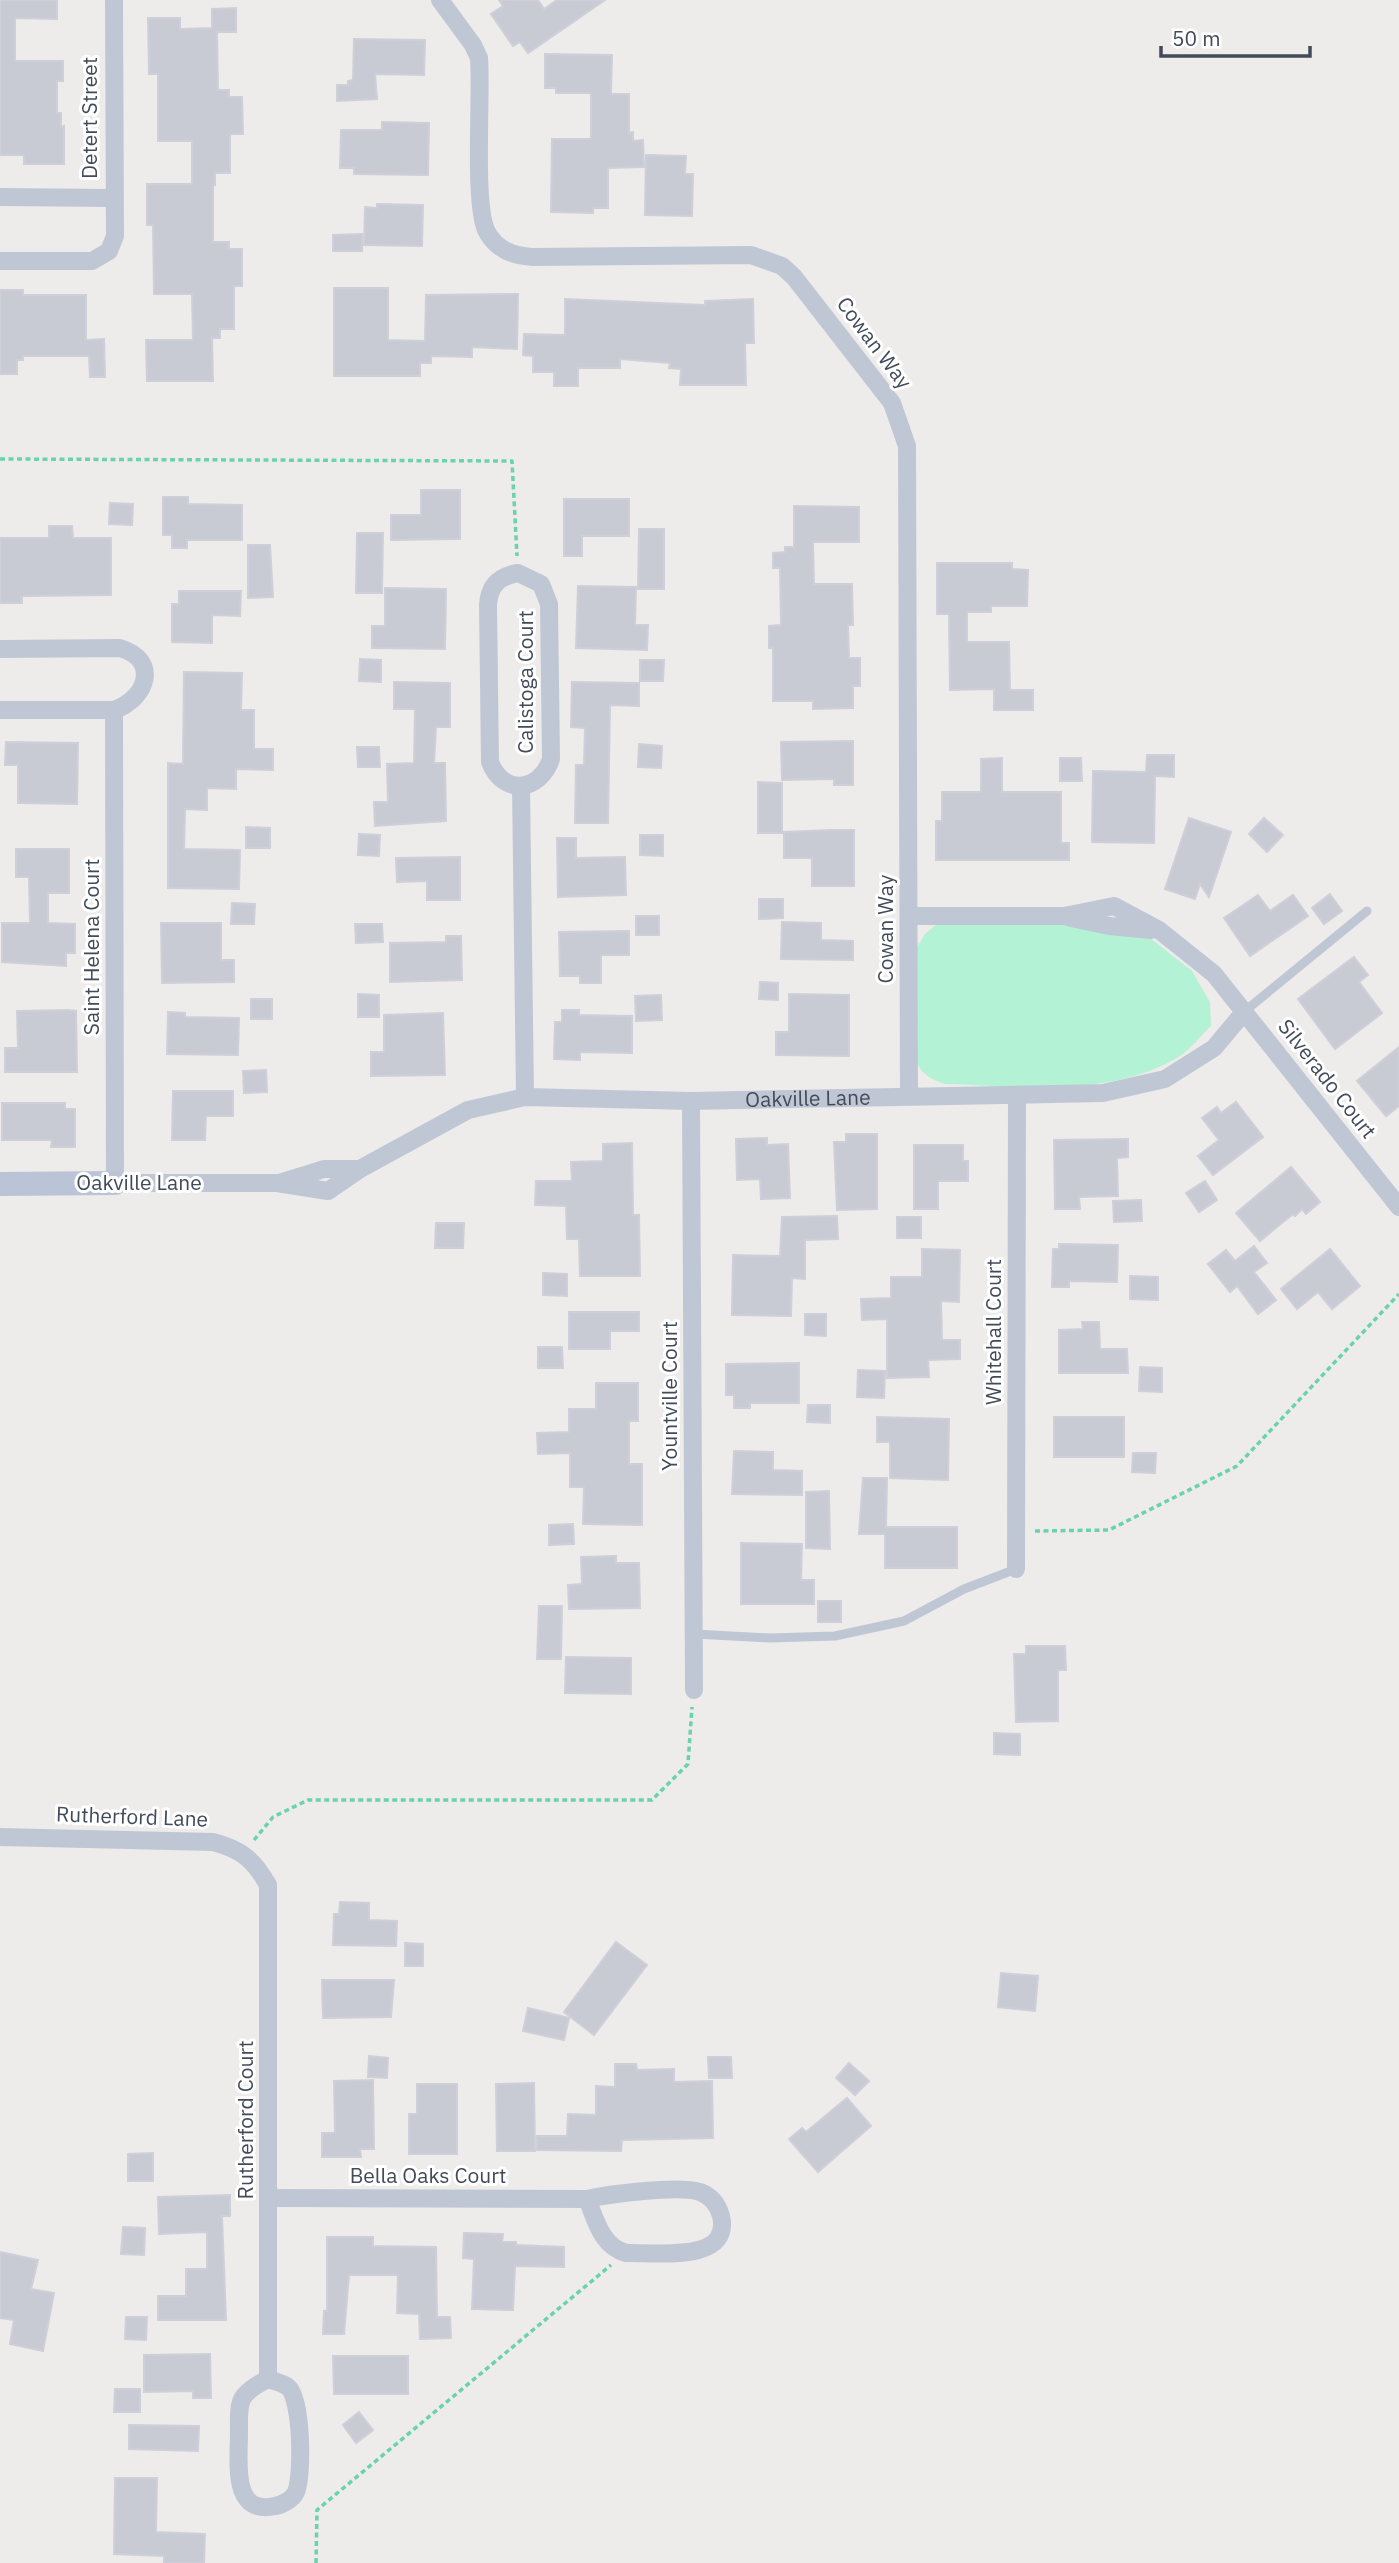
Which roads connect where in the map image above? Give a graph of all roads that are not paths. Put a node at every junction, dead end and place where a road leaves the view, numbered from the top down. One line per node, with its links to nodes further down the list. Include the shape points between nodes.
1 (114, 0): 4 (street, Detert Street)
2 (439, 0): 11 (street, Cowan Way, via 479,58 482,216 494,242 505,251 532,257 767,258 794,277 892,402 907,446)
3 (0, 197): 4 (street)
4 (112, 198): 5 (street, Detert Street, via 115,236 109,251 92,261)
5 (0, 261)
6 (0, 649): 8 (street, via 130,651 139,659 145,681 131,704)
7 (0, 709): 8 (street)
8 (114, 710): 17 (street, Saint Helena Court)
9 (520, 787): 9 (street, Calistoga Court, via 503,781 490,762 488,605 495,582 518,573 541,584 547,595 550,630 551,759 537,782); 15 (street)
10 (1367, 911): 12 (lane)
11 (909, 916): 12 (street, Silverado Court, via 1064,916 1114,906 1159,930 1214,974); 13 (street, Cowan Way)
12 (1245, 1011): 14 (street, Oakville Lane, via 1214,1048 1165,1079 1103,1093); 19 (street, Silverado Court)
13 (909, 1095): 14 (street, Oakville Lane); 16 (street, Oakville Lane)
14 (1017, 1095): 20 (street, Whitehall Court)
15 (525, 1097): 16 (street, Oakville Lane); 17 (street, Oakville Lane, via 468,1110 328,1191 277,1183)
16 (691, 1101): 21 (street, Yountville Court)
17 (115, 1183): 18 (street, Oakville Lane)
18 (0, 1184)
19 (1399, 1207)
20 (1016, 1569): 21 (lane, via 964,1589 904,1621 835,1636)
21 (694, 1634): 22 (street, Yountville Court)
22 (694, 1690)
23 (0, 1838): 24 (street, Rutherford Lane, via 213,1842)
24 (250, 1859): 25 (street, Rutherford Court, via 268,1885)
25 (269, 2198): 26 (street, Bella Oaks Court); 27 (street, Rutherford Court)
26 (587, 2199): 26 (street, Bella Oaks Court, via 606,2241 626,2253 700,2252 709,2248 721,2226 712,2198 699,2191 621,2192)
27 (268, 2379): 27 (street, via 249,2389 239,2401 239,2483 243,2497 257,2506 270,2507 295,2495 299,2466 298,2402 288,2386)

